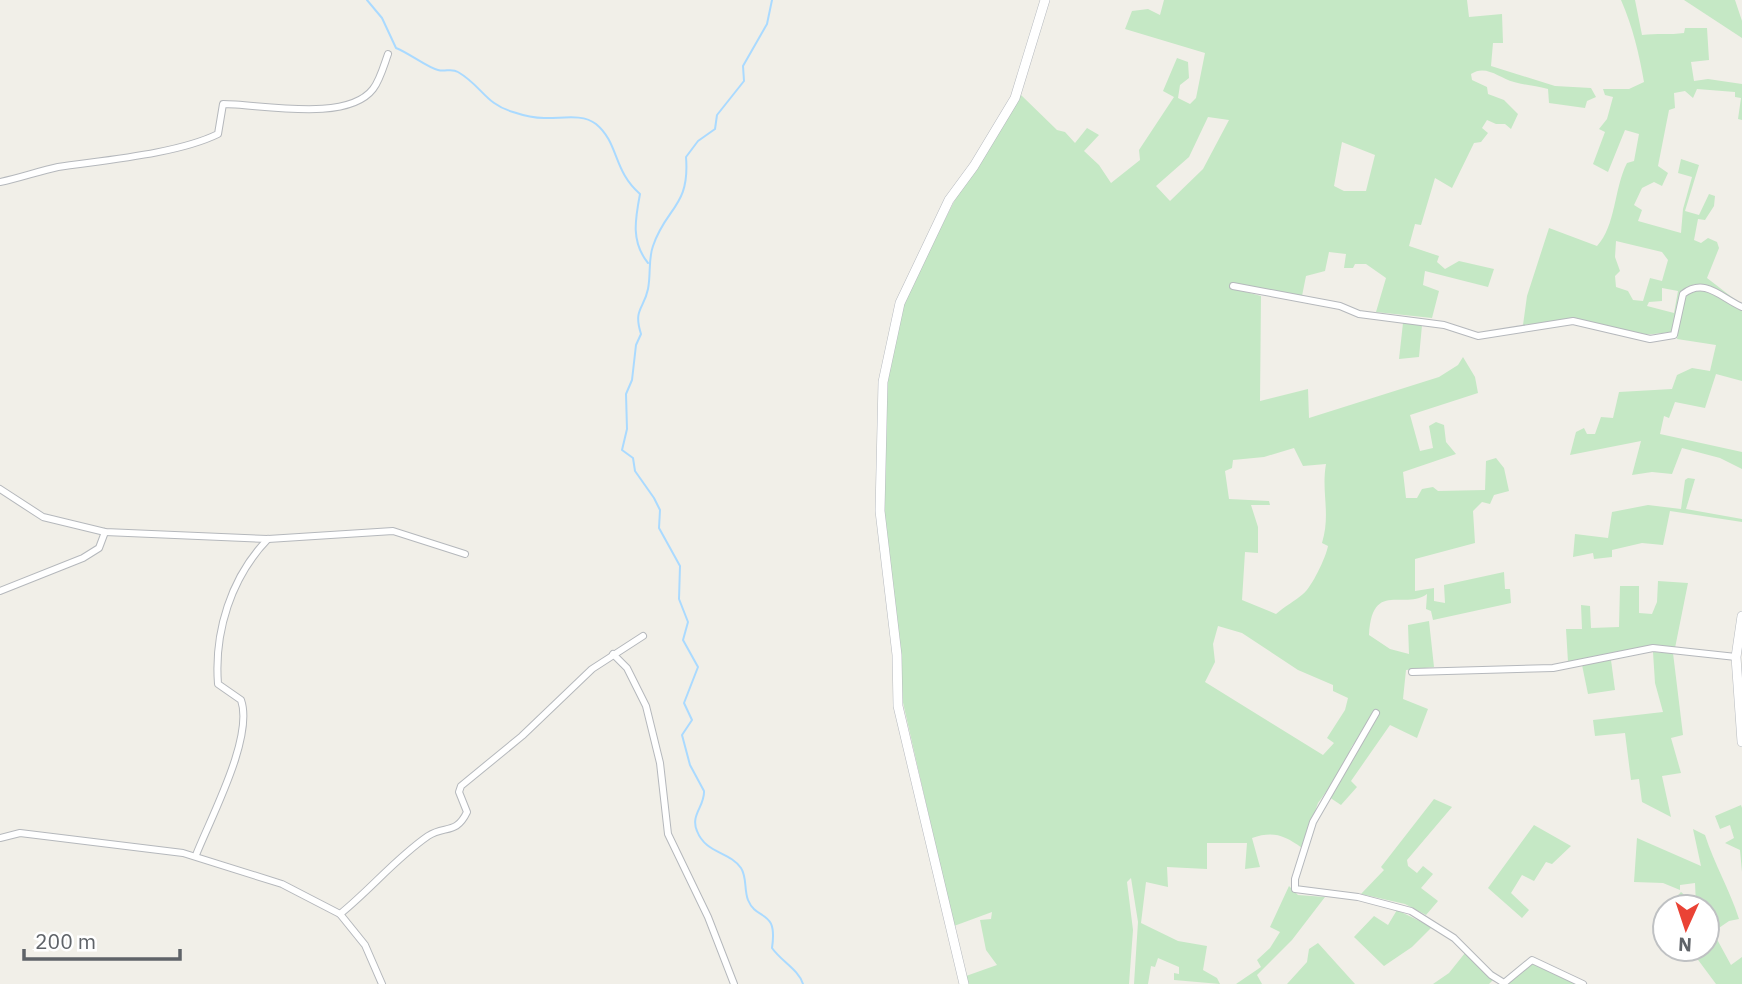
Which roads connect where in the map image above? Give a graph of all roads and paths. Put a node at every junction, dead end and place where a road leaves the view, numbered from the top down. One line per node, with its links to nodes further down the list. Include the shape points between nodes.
1 (1045, 0): 24 (street, via 1015,98 949,200 900,303 883,382 880,511 897,655 898,706)
2 (388, 54): 3 (street, via 372,90 353,102 304,109 223,104 218,134 206,139)
3 (0, 181)
4 (1233, 286): 5 (street, via 1478,336 1573,321 1666,339 1676,331 1683,294 1697,286 1710,288)
5 (1742, 307)
6 (0, 489): 7 (street, via 43,516)
7 (106, 533): 8 (street); 10 (street, via 99,548 83,558)
8 (268, 539): 9 (street, via 393,531); 20 (street, via 239,578 222,624 218,684 241,700 244,728)
9 (465, 554)
10 (0, 591)
11 (1742, 616): 14 (street)
12 (643, 636): 13 (street)
13 (613, 654): 21 (street, via 461,786 467,812 458,825 450,831 435,831 411,849); 23 (street, via 627,668 646,706 659,756 668,834)
14 (1736, 657): 15 (street, via 1653,648 1553,668); 16 (street)
15 (1412, 672)
16 (1740, 683): 18 (street)
17 (1376, 713): 25 (street, via 1313,822 1295,889 1358,897 1411,911 1454,938 1504,983 1532,960)
18 (1742, 742)
19 (0, 838): 20 (street, via 20,834 113,842)
20 (196, 855): 21 (street, via 282,884)
21 (340, 914): 22 (street, via 365,945)
22 (382, 984)
23 (734, 984)
24 (964, 984)
25 (1583, 984)

